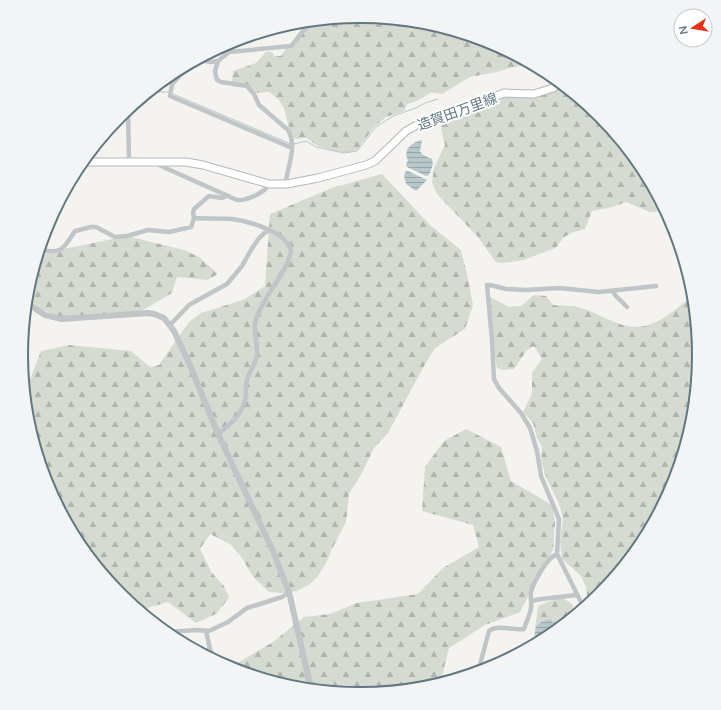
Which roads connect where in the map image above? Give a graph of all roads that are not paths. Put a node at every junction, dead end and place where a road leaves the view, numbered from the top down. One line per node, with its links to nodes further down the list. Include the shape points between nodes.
1 (306, 28): 3 (street, via 291,46)
2 (226, 52): 3 (street)
3 (229, 52): 5 (street)
4 (206, 61): 5 (street)
5 (218, 61): 9 (street, via 215,70 217,80 247,86 259,105 288,130)
6 (181, 76): 9 (street, via 172,84 170,96)
7 (555, 86): 14 (main road, 造賀田万里線, via 534,94 504,93 417,125 406,131 375,161 366,165)
8 (128, 118): 12 (street)
9 (292, 148): 14 (street)
10 (160, 161): 12 (main road, 造賀田万里線); 13 (main road, 造賀田万里線, via 204,164); 15 (street, via 161,166)
11 (90, 162): 12 (main road, 造賀田万里線)
12 (129, 162)
13 (269, 184): 14 (main road, 造賀田万里線); 15 (street, via 267,188 243,200)
14 (287, 184)
15 (226, 196): 16 (street, via 206,198 194,209)
16 (194, 218): 17 (street, via 233,219); 18 (street, via 191,227 169,232 148,230 115,237 96,227 79,229 59,250)
17 (268, 230): 23 (street, via 259,238 242,266 227,284 189,305); 24 (street, via 288,243 291,251 286,266 256,319 257,355 247,381 243,407 233,422)
18 (45, 251)
19 (656, 286): 20 (street)
20 (613, 291): 22 (street); 25 (street, via 559,288 526,290 487,285 494,379 530,428 541,476 559,519)
21 (32, 307): 23 (street, via 57,318 72,319 148,313 159,316)
22 (627, 307)
23 (170, 325): 24 (street, via 190,364)
24 (218, 434): 26 (street, via 273,551)
25 (557, 554): 27 (street); 28 (street, via 552,556 536,580)
26 (289, 592): 31 (street, via 282,597 247,608 228,622); 34 (street)
27 (577, 595): 28 (street); 29 (street)
28 (531, 601): 33 (street, via 524,629 493,628 489,631)
29 (581, 603)
30 (177, 631): 31 (street)
31 (206, 631): 32 (street)
32 (210, 649)
33 (480, 665)
34 (310, 683)

